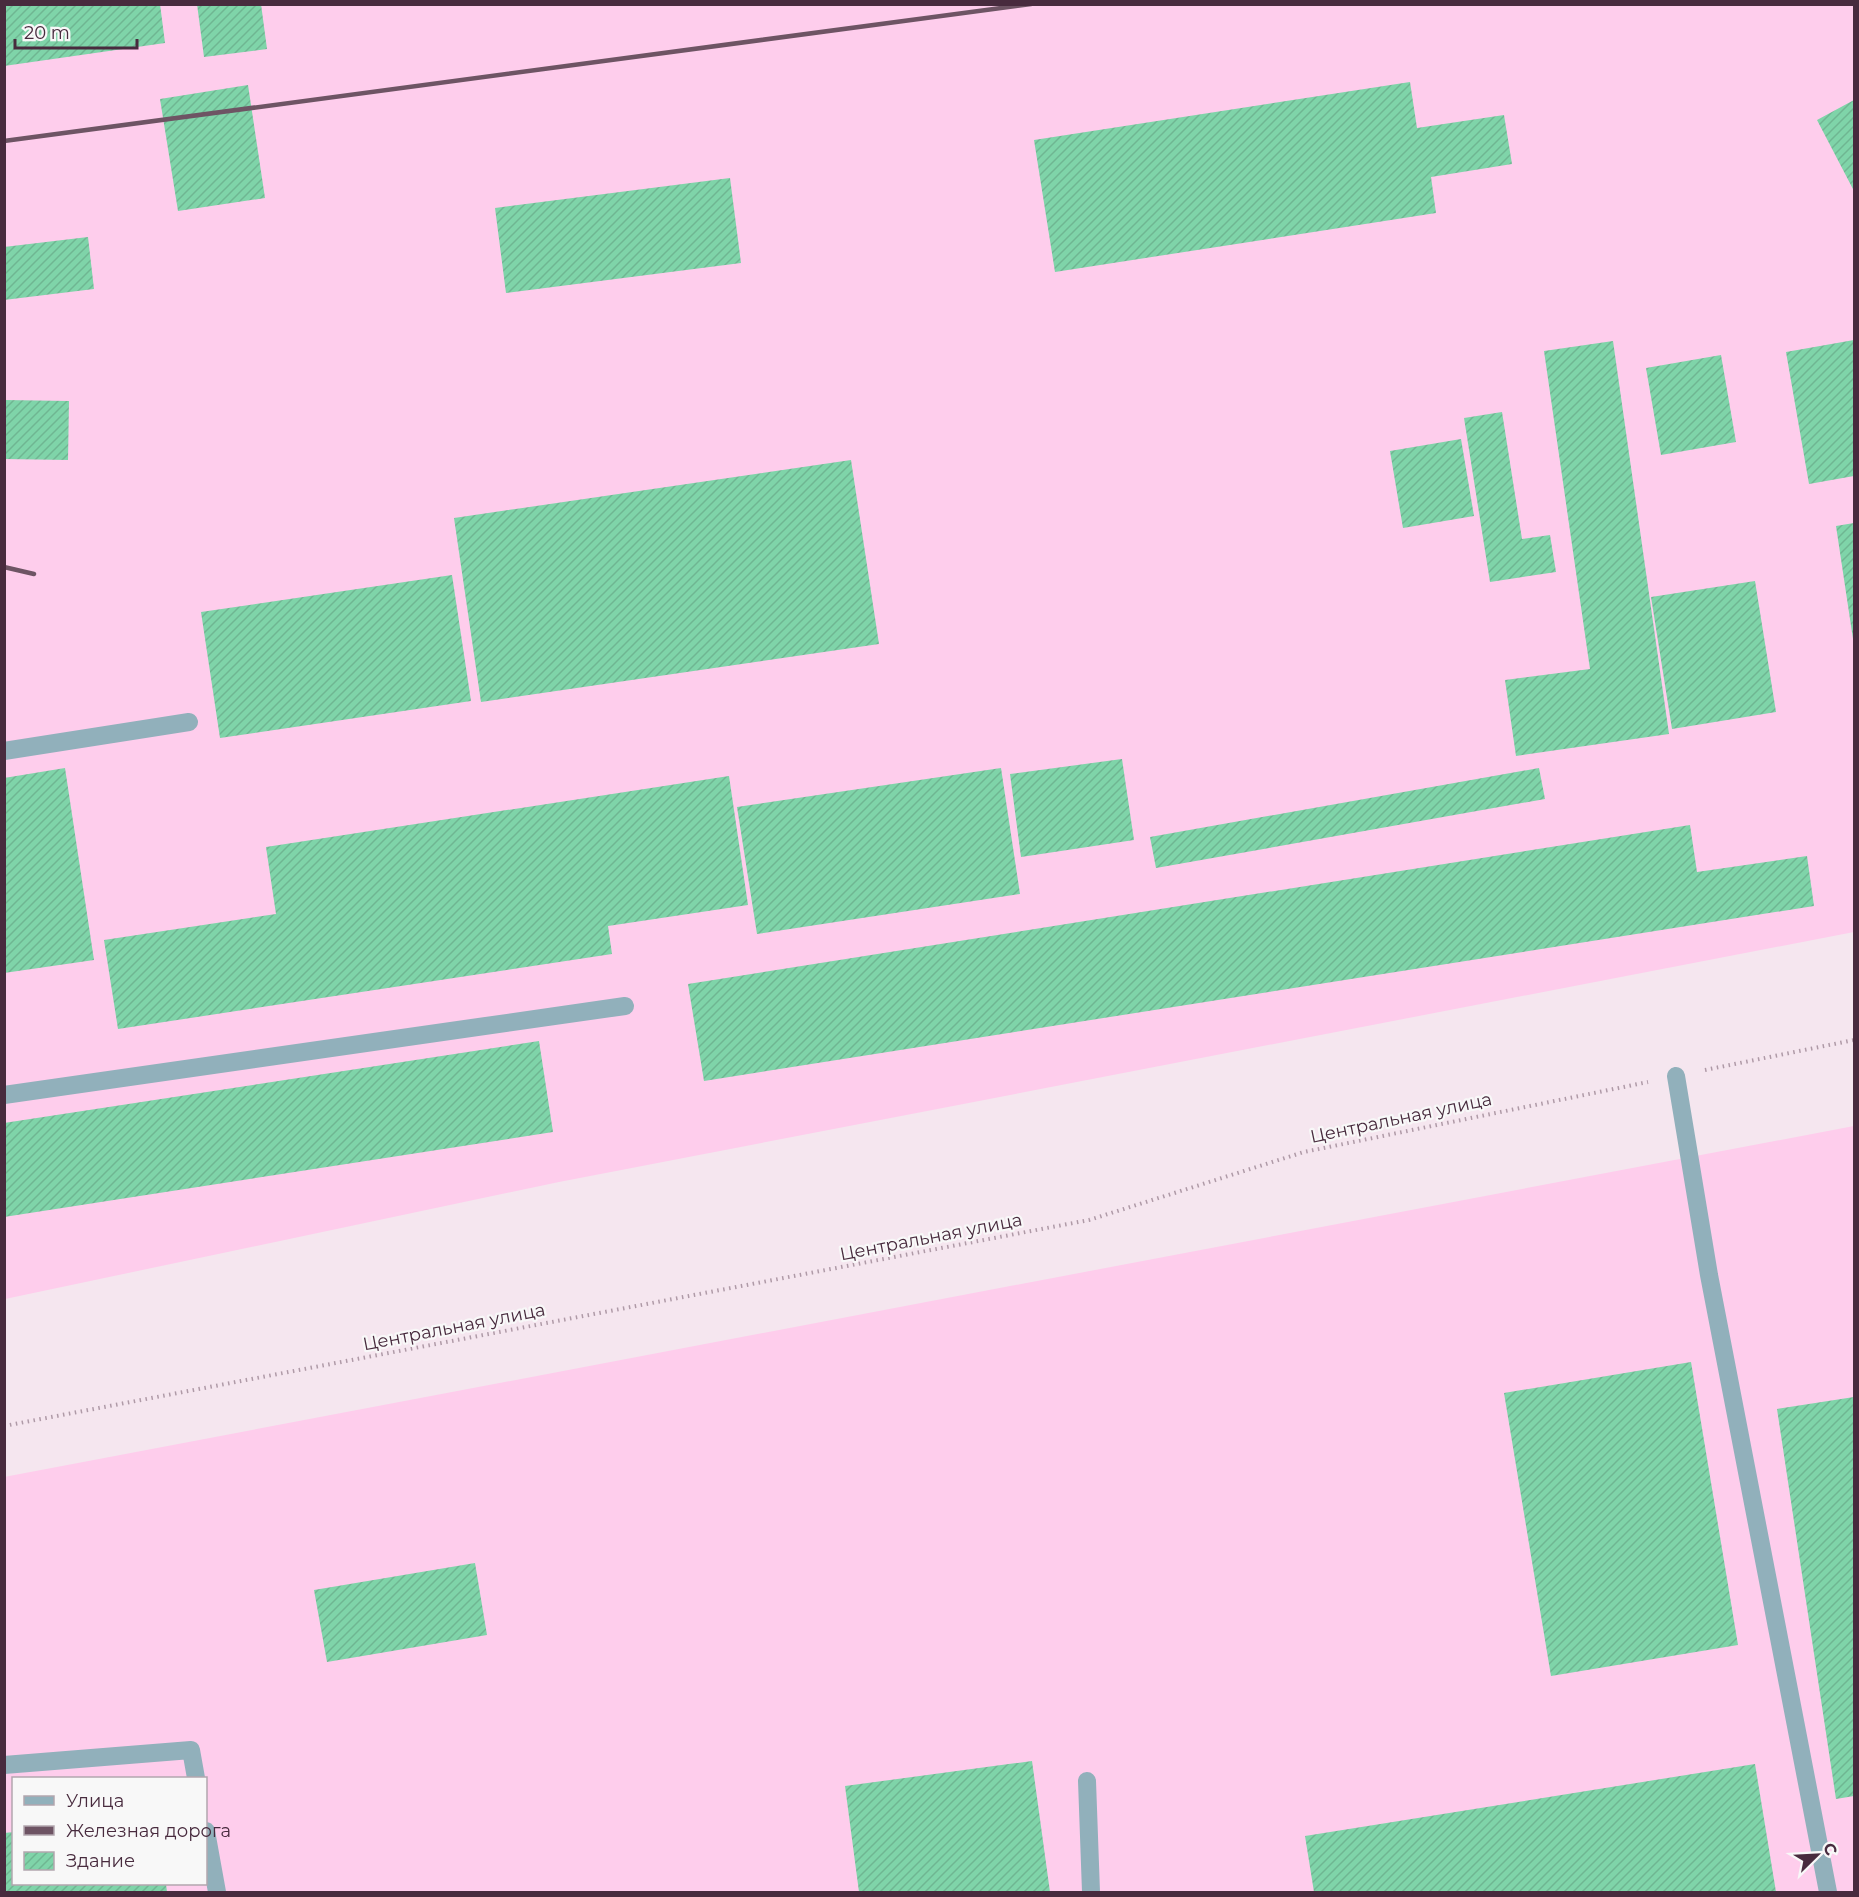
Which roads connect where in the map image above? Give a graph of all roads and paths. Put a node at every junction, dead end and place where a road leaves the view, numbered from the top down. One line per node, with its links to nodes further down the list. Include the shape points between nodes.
1 (189, 722): 2 (lane)
2 (4, 751)
3 (625, 1006): 6 (lane)
4 (1854, 1040): 5 (path, Центральная улица)
5 (1676, 1076): 7 (path, Центральная улица, via 1304,1152 1089,1220); 14 (lane, via 1709,1275)
6 (4, 1095)
7 (4, 1426)
8 (4, 1765): 9 (lane, via 190,1750)
9 (196, 1777)
10 (1087, 1781): 13 (lane)
11 (207, 1837): 12 (lane)
12 (217, 1893)
13 (1091, 1893)
14 (1828, 1893)

